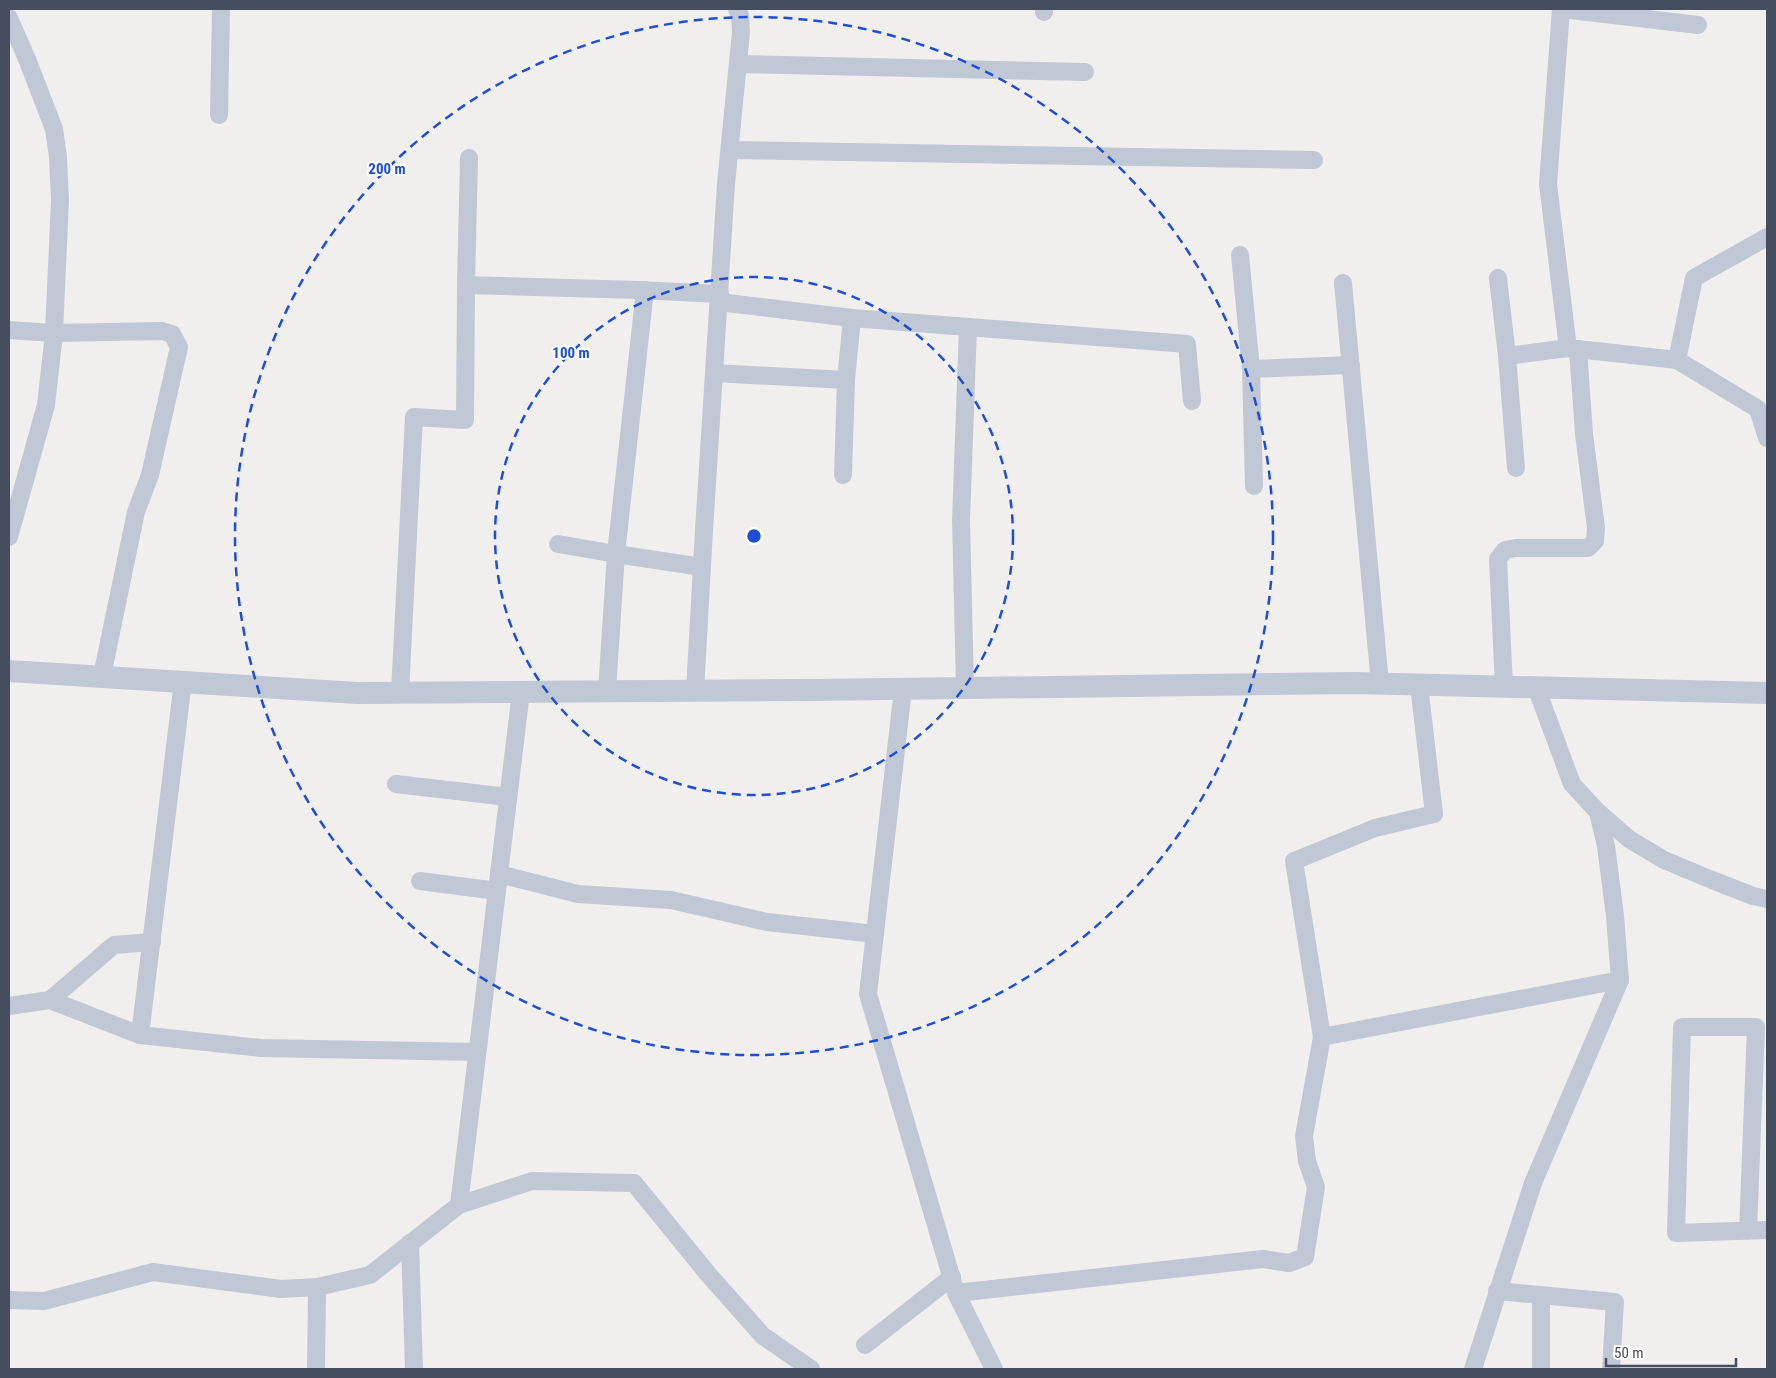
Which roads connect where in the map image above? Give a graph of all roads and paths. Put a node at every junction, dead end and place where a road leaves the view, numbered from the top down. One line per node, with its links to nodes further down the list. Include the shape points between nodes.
1 (221, 9): 8 (street)
2 (737, 9): 6 (street, via 740,16)
3 (1562, 9): 5 (street); 23 (street, via 1548,184)
4 (9, 18): 22 (street, via 54,129 60,200)
5 (1698, 25)
6 (738, 64): 7 (street); 9 (street)
7 (1085, 72)
8 (219, 115)
9 (730, 150): 11 (street); 18 (street)
10 (469, 158): 16 (street)
11 (1314, 160)
12 (1767, 237): 25 (street, via 1694,278)
13 (1240, 255): 27 (street)
14 (1498, 278): 24 (street)
15 (1343, 283): 26 (street)
16 (466, 285): 17 (street); 50 (street, via 464,420 414,416)
17 (645, 290): 18 (street); 37 (street)
18 (720, 298): 19 (street); 28 (street)
19 (852, 318): 20 (street); 29 (street)
20 (968, 327): 30 (street, via 1187,344); 47 (street, via 961,520)
21 (9, 330): 22 (street)
22 (54, 332): 35 (street, via 46,405); 40 (street, via 162,331 172,334 179,347 150,475 136,512)
23 (1573, 348): 24 (street); 25 (street); 44 (street, via 1595,541 1588,548 1505,550 1498,559)
24 (1507, 356): 32 (street)
25 (1677, 360): 31 (street, via 1758,409)
26 (1350, 365): 27 (street); 42 (street)
27 (1250, 369): 34 (street)
28 (714, 373): 29 (street); 38 (street)
29 (846, 380): 33 (street)
30 (1192, 401)
31 (1767, 438)
32 (1516, 468)
33 (843, 475)
34 (1254, 486)
35 (9, 537)
36 (558, 544): 37 (street)
37 (616, 554): 38 (street); 48 (street)
38 (702, 567): 49 (street)
39 (9, 670): 40 (street)
40 (102, 676): 41 (street)
41 (183, 681): 50 (street, via 357,693); 60 (street)
42 (1380, 684): 43 (street); 47 (street)
43 (1419, 685): 44 (street); 66 (street, via 1434,814 1375,828 1294,860)
44 (1504, 687): 45 (street)
45 (1536, 687): 52 (street); 55 (street, via 1572,784)
46 (903, 688): 47 (street); 49 (street); 59 (street)
47 (965, 688)
48 (607, 691): 49 (street); 51 (street)
49 (695, 691)
50 (400, 692): 51 (street)
51 (521, 692): 54 (street)
52 (1767, 693)
53 (396, 784): 54 (street)
54 (508, 797): 57 (street)
55 (1598, 812): 58 (street, via 1629,839 1664,860); 61 (street, via 1606,846)
56 (420, 880): 57 (street)
57 (498, 883): 59 (street, via 578,894 671,900 766,922); 67 (street)
58 (1767, 899)
59 (875, 934): 72 (street, via 868,994)
60 (152, 942): 62 (street, via 114,945); 65 (street)
61 (1620, 980): 66 (street); 74 (street, via 1533,1184)
62 (50, 1000): 63 (street); 65 (street)
63 (9, 1006)
64 (1761, 1026): 70 (street); 70 (street, via 1682,1027 1676,1233)
65 (140, 1035): 67 (street, via 261,1048)
66 (1322, 1036): 72 (street, via 1304,1136 1307,1161 1316,1187 1305,1257 1289,1263 1263,1259)
67 (477, 1052): 68 (street)
68 (459, 1204): 71 (street); 80 (street, via 532,1181 634,1184 763,1336)
69 (1767, 1230): 70 (street)
70 (1748, 1231)
71 (410, 1243): 73 (street, via 370,1275); 79 (street)
72 (954, 1285): 77 (street); 81 (street)
73 (317, 1287): 76 (street, via 281,1289 153,1272 44,1302); 78 (street)
74 (1497, 1290): 75 (street); 82 (street)
75 (1541, 1295): 83 (street); 84 (street, via 1615,1302)
76 (9, 1300)
77 (865, 1345)
78 (316, 1369)
79 (414, 1369)
80 (811, 1369)
81 (994, 1369)
82 (1473, 1369)
83 (1541, 1369)
84 (1611, 1369)

